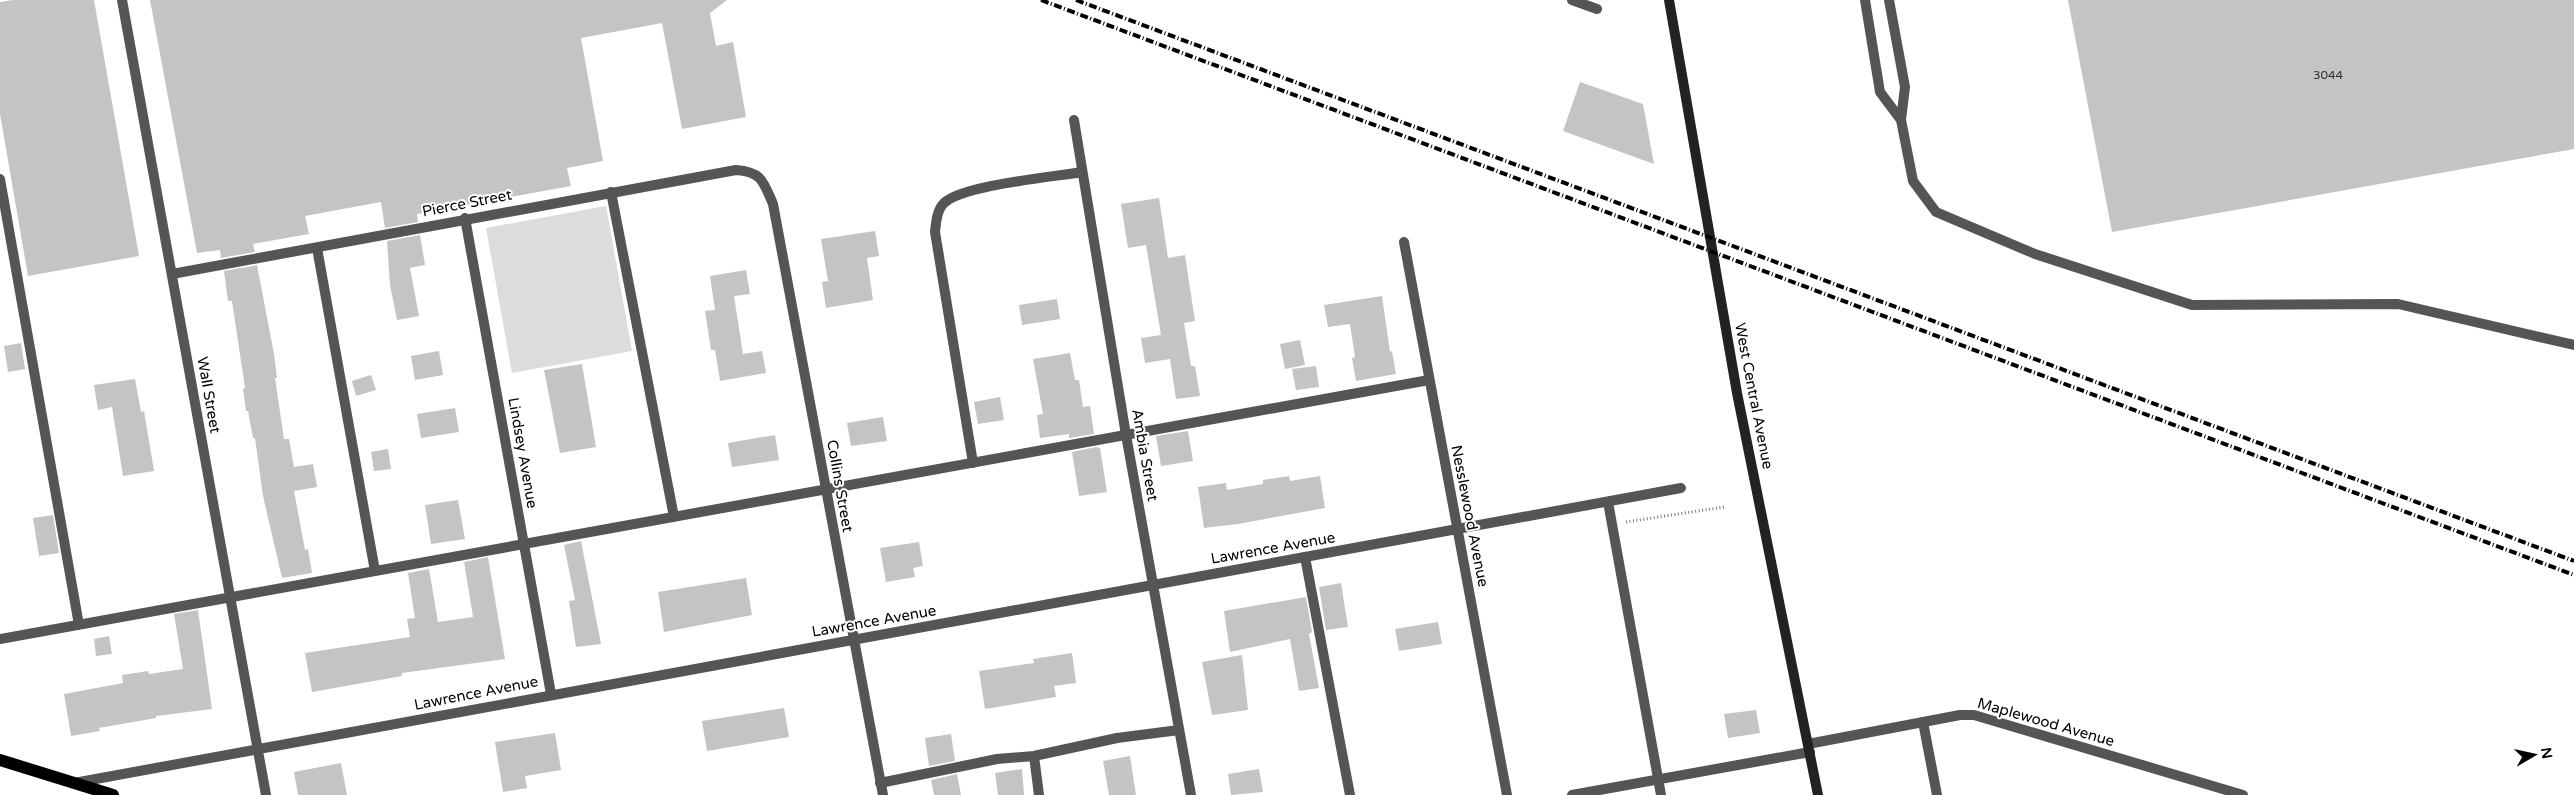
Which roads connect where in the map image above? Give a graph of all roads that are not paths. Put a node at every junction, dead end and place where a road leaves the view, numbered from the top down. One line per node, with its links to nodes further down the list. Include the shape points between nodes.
1 (122, 0): 16 (street, Wall Street)
2 (1572, 0): 6 (street)
3 (1669, 0): 37 (main road, West Central Avenue, via 1737,393)
4 (1865, 0): 8 (street, via 1880,92)
5 (1889, 0): 8 (street, via 1905,87)
6 (1597, 9)
7 (1074, 120): 9 (street, Ambia Street)
8 (1901, 120): 17 (street, via 1913,181 1936,212 2035,254 2192,305 2398,304)
9 (1082, 172): 19 (street, Ambia Street); 20 (street, via 973,190 944,203 937,215 935,232)
10 (0, 179): 31 (street)
11 (764, 183): 12 (street, Pierce Street, via 752,172 736,170); 22 (street, Collins Street, via 773,204)
12 (611, 192): 13 (street, Pierce Street); 24 (street)
13 (465, 218): 15 (street, Pierce Street); 26 (street, Lindsey Avenue)
14 (1404, 242): 18 (street, Nesslewood Avenue)
15 (317, 248): 16 (street, Pierce Street); 28 (street)
16 (172, 274): 30 (street, Wall Street)
17 (2574, 345)
18 (1429, 380): 19 (street); 25 (street, Nesslewood Avenue)
19 (1126, 435): 20 (street); 29 (street, Ambia Street)
20 (973, 463): 22 (street)
21 (1681, 488): 23 (street, Lawrence Avenue)
22 (826, 489): 24 (street); 33 (street, Collins Street)
23 (1608, 502): 25 (street, Lawrence Avenue); 41 (street)
24 (674, 517): 26 (street)
25 (1457, 529): 27 (street, Lawrence Avenue); 50 (street, Nesslewood Avenue)
26 (524, 544): 28 (street); 34 (street, Lindsey Avenue)
27 (1305, 557): 29 (street, Lawrence Avenue); 49 (street)
28 (375, 571): 30 (street)
29 (1153, 585): 33 (street, Lawrence Avenue); 36 (street, Ambia Street)
30 (230, 597): 31 (street); 38 (street, Wall Street)
31 (79, 625): 32 (street)
32 (0, 639)
33 (853, 640): 34 (street, Lawrence Avenue); 43 (street, Collins Street)
34 (551, 694): 38 (street, Lawrence Avenue)
35 (1923, 722): 37 (street, Maplewood Avenue); 54 (street); 55 (street, Maplewood Avenue, via 1960,715 1989,718)
36 (1179, 730): 39 (street, via 1117,738); 48 (street, Ambia Street)
37 (1809, 748): 41 (street, Maplewood Avenue); 53 (main road, West Central Avenue)
38 (258, 749): 42 (street, Lawrence Avenue); 45 (street, Wall Street)
39 (1034, 756): 43 (street, via 997,759); 47 (street)
40 (0, 760): 42 (main road)
41 (1658, 779): 51 (street, Maplewood Avenue); 52 (street)
42 (73, 783): 44 (main road)
43 (880, 783): 46 (street, Collins Street)
44 (113, 795)
45 (266, 795)
46 (883, 795)
47 (1039, 795)
48 (1191, 795)
49 (1350, 795)
50 (1507, 795)
51 (1572, 795)
52 (1661, 795)
53 (1818, 795)
54 (1938, 795)
55 (2242, 795)

